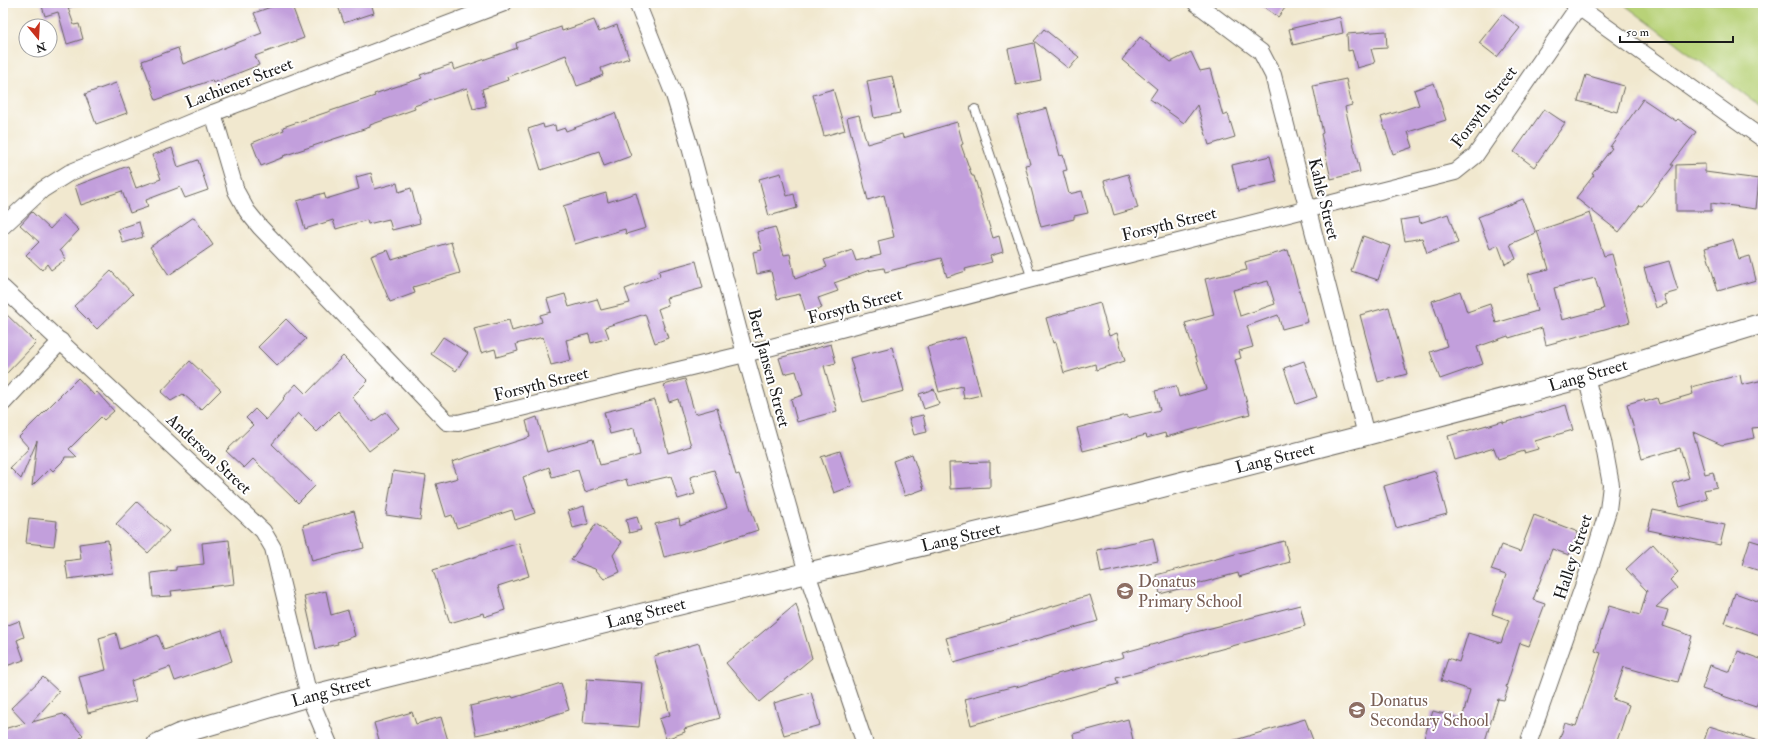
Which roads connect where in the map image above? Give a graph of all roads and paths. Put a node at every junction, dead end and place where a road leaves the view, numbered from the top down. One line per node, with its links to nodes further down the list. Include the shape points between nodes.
1 (504, 3): 6 (street, Lachiener Street)
2 (637, 3): 14 (street, Bert Jansen Street, via 674,95)
3 (1196, 3): 8 (street, Kahle Street, via 1261,52 1273,76)
4 (1575, 5): 7 (street); 8 (street, Forsyth Street, via 1475,156 1455,172)
5 (975, 109): 10 (lane)
6 (213, 113): 9 (street, Lachiener Street, via 69,173 42,190); 14 (street, Forsyth Street, via 236,191 247,211 446,422 458,423)
7 (1763, 139)
8 (1307, 209): 10 (street, Forsyth Street); 17 (street, Kahle Street)
9 (3, 226)
10 (1032, 279): 14 (street, Forsyth Street)
11 (3, 288): 13 (street, Anderson Street)
12 (1763, 323): 15 (street, Lang Street)
13 (61, 341): 16 (street); 19 (street, Anderson Street, via 263,531 273,548)
14 (745, 354): 18 (street, Bert Jansen Street)
15 (1586, 377): 17 (street, Lang Street); 23 (street, Halley Street, via 1612,485 1610,498 1592,561)
16 (3, 403)
17 (1366, 435): 18 (street, Lang Street, via 1080,508)
18 (807, 573): 19 (street, Lang Street); 22 (street, Bert Jansen Street)
19 (309, 696): 20 (street, Lang Street, via 179,734); 21 (street, Anderson Street)
20 (157, 744)
21 (329, 744)
22 (865, 744)
23 (1528, 744)

